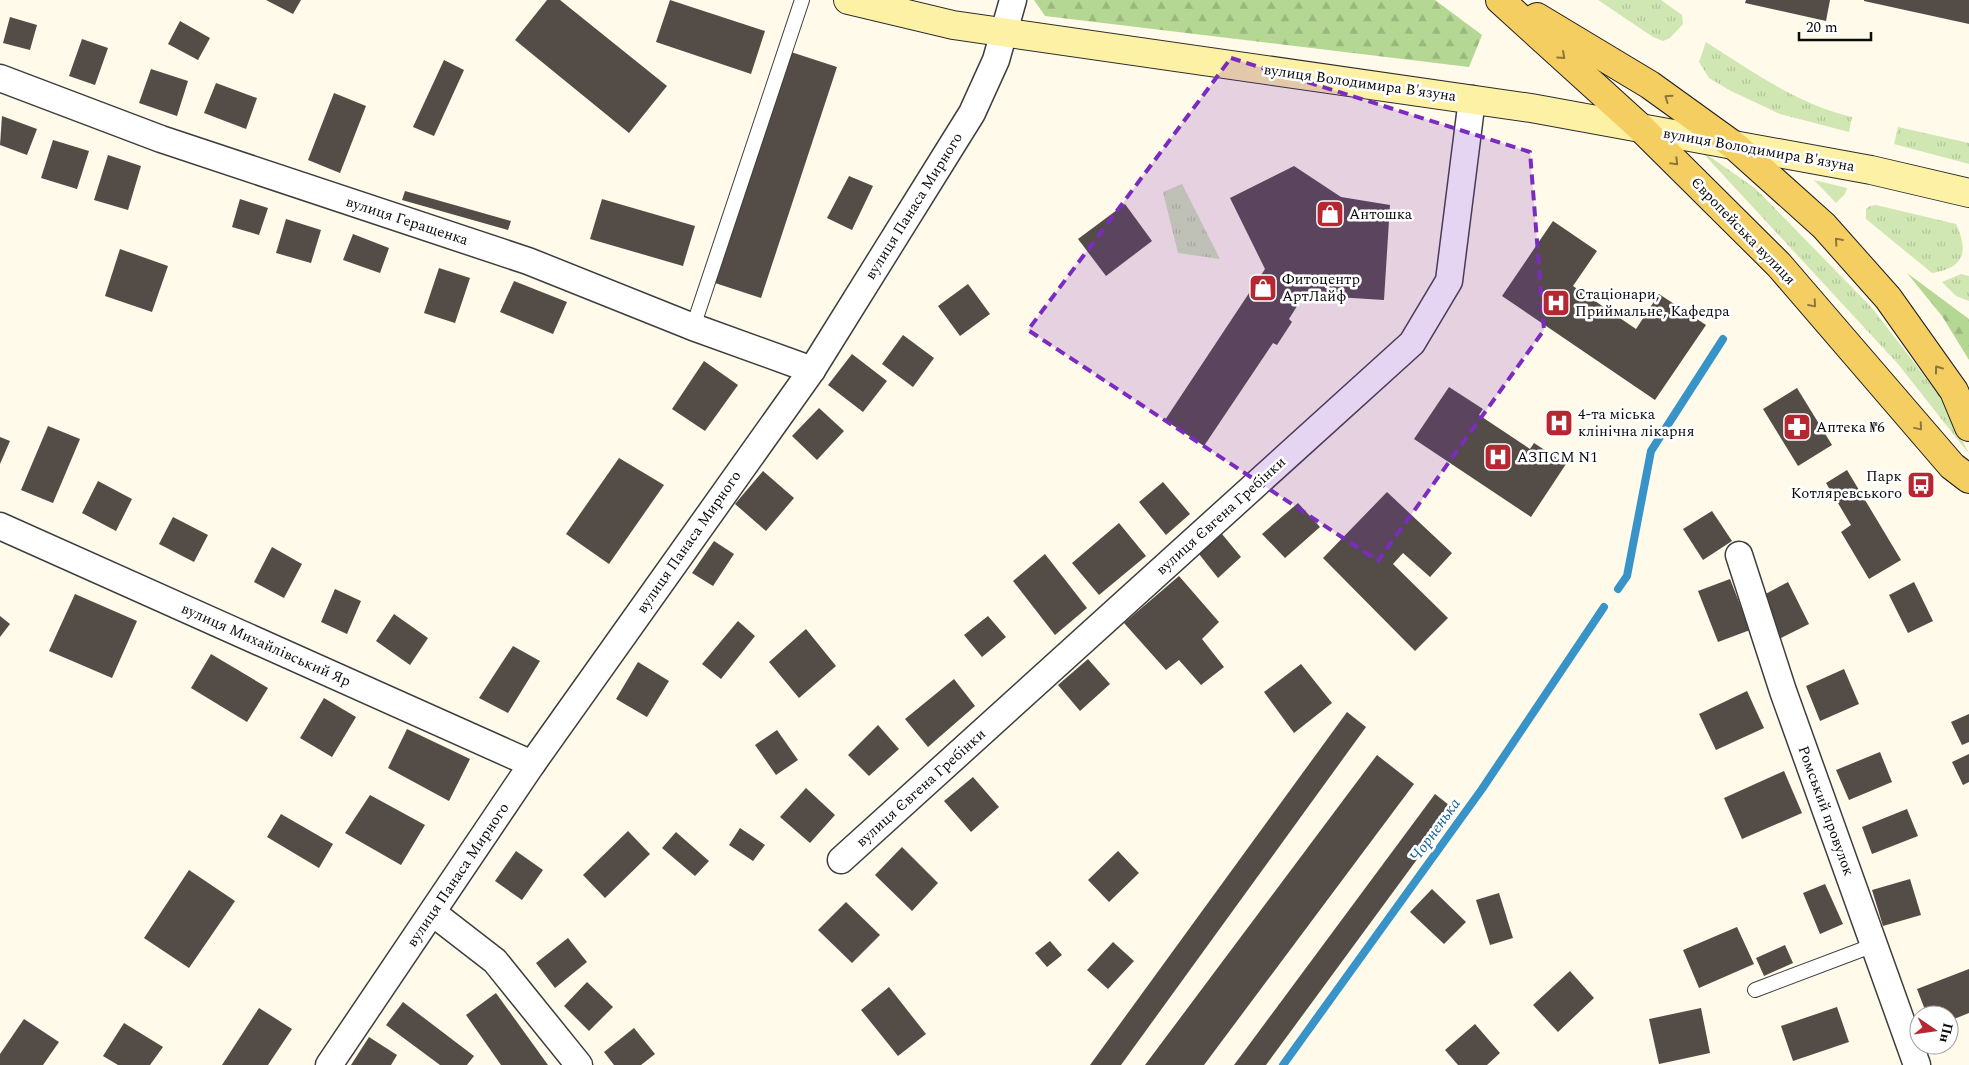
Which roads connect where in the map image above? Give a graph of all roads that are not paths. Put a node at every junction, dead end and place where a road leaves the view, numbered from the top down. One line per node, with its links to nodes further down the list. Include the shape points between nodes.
1 (802, 0): 12 (lane)
2 (848, 0): 6 (main road, вулиця Володимира В'язуна, via 954,26)
3 (1013, 0): 6 (street, вулиця Панаса Мирного)
4 (1500, 0): 9 (main road, Європейська вулиця, one-way to 9)
5 (1508, 0): 10 (main road, one-way to 5, via 1650,85)
6 (1004, 32): 8 (main road, вулиця Володимира В'язуна); 13 (street, вулиця Панаса Мирного, via 996,60 972,113)
7 (0, 78): 12 (street, вулиця Геращенка, via 161,139 528,261)
8 (1472, 99): 9 (main road, вулиця Володимира В'язуна); 19 (street, вулиця Євгена Гребінки, via 1450,282 1412,342)
9 (1641, 128): 10 (main road, вулиця Володимира В'язуна); 15 (main road, Європейська вулиця, one-way to 15, via 1779,265 1952,466)
10 (1736, 147): 11 (main road, вулиця Володимира В'язуна, via 1871,170); 14 (main road, one-way to 10, via 1954,391 1888,298 1824,226)
11 (1969, 193)
12 (692, 327): 13 (street, вулиця Геращенка)
13 (812, 370): 18 (street, вулиця Панаса Мирного)
14 (1969, 427)
15 (1969, 479)
16 (0, 526): 18 (street, вулиця Михайлівський Яр)
17 (1739, 555): 21 (street, Ромський провулок, via 1783,691)
18 (532, 764): 20 (street, вулиця Панаса Мирного)
19 (841, 860)
20 (433, 913): 23 (street, вулиця Панаса Мирного); 24 (street, via 495,962)
21 (1874, 946): 22 (lane); 25 (street, Ромський провулок)
22 (1755, 990)
23 (329, 1065)
24 (579, 1065)
25 (1917, 1065)

